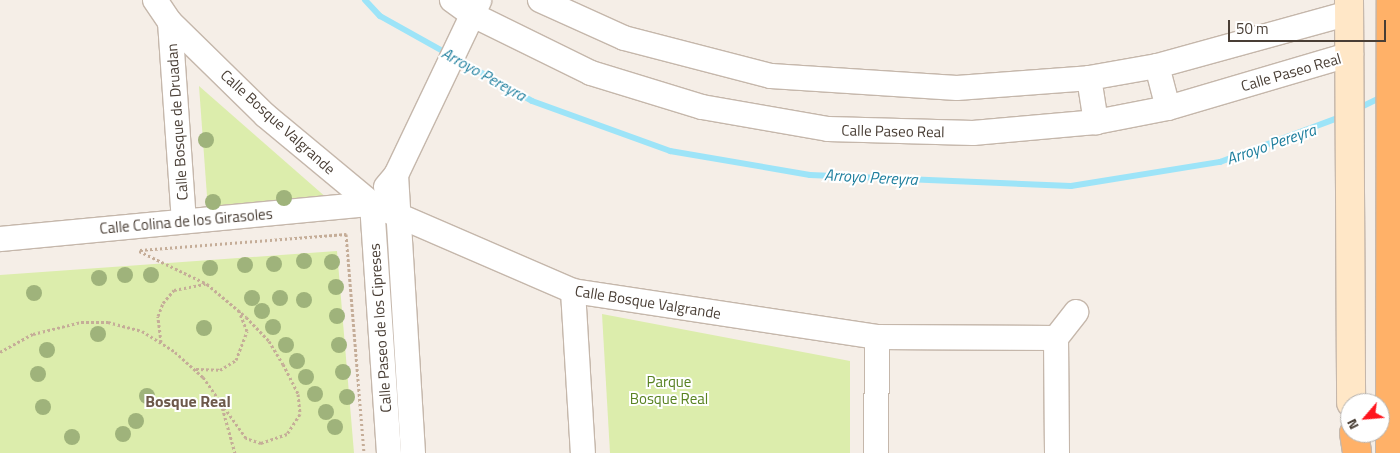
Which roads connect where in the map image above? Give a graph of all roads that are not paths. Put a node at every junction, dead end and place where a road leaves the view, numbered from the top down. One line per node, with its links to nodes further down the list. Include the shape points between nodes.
1 (155, 0): 7 (street, Calle Bosque Valgrande)
2 (452, 0): 6 (street, Calle Paseo Real)
3 (540, 0): 10 (street, via 624,38 771,76 957,88)
4 (1391, 0): 28 (highway)
5 (1349, 7): 8 (street); 9 (street)
6 (474, 13): 12 (street, Calle Paseo Real, via 591,73 702,107 828,129 973,133); 13 (street)
7 (170, 22): 14 (street, Calle Bosque Valgrande, via 266,116); 16 (street, Calle Bosque de Druadan)
8 (1351, 54): 11 (street, Calle Paseo Real); 22 (street)
9 (1157, 66): 10 (street); 11 (street)
10 (1089, 78): 12 (street)
11 (1168, 108): 12 (street, Calle Paseo Real)
12 (1096, 122)
13 (396, 175): 14 (street); 15 (street, Calle Paseo de los Cipreses)
14 (372, 204): 15 (street, Calle Bosque Valgrande); 16 (street, Calle Colina de los Girasoles); 23 (street, Calle Paseo de los Cipreses)
15 (396, 215): 18 (street, Calle Bosque Valgrande); 24 (street, Calle Paseo de los Cipreses)
16 (184, 222): 17 (street, Calle Colina de los Girasoles)
17 (0, 239)
18 (573, 291): 20 (street, Calle Bosque Valgrande); 25 (street)
19 (1076, 312): 21 (street)
20 (877, 337): 21 (street, Calle Bosque Valgrande); 26 (street)
21 (1056, 338): 27 (street)
22 (1351, 393)
23 (389, 453)
24 (413, 453)
25 (583, 453)
26 (876, 453)
27 (1056, 453)
28 (1390, 453)

